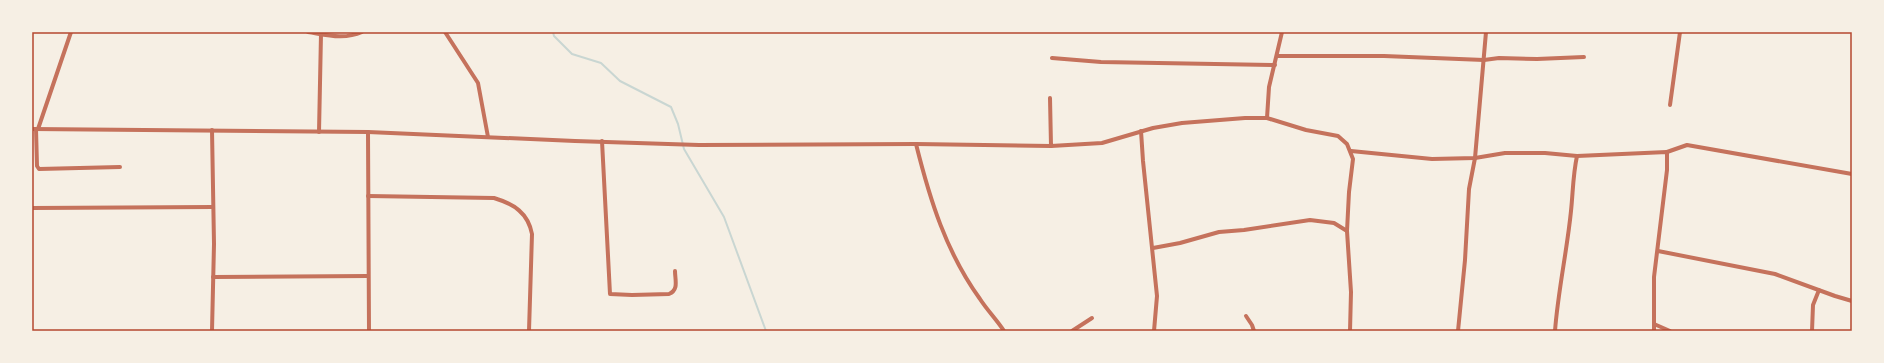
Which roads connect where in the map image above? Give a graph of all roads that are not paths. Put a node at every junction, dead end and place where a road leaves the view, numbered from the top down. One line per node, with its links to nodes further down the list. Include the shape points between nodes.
1 (71, 32): 17 (street)
2 (308, 32): 8 (street)
3 (362, 32): 8 (street, via 347,37)
4 (445, 32): 22 (street, via 478,83)
5 (1282, 32): 9 (street)
6 (1486, 32): 12 (street)
7 (1680, 32): 15 (street)
8 (321, 34): 20 (street)
9 (1278, 56): 12 (street, via 1384,56); 13 (street)
10 (1052, 58): 13 (street, via 1101,62)
11 (1584, 58): 12 (street)
12 (1484, 60): 29 (street)
13 (1275, 65): 16 (street, via 1269,87)
14 (1050, 98): 25 (street)
15 (1670, 105)
16 (1267, 118): 19 (street, via 1182,123); 26 (street, via 1306,130 1338,136)
17 (35, 129): 18 (street); 30 (street, via 39,169)
18 (212, 130): 20 (street); 33 (street)
19 (1141, 131): 25 (street, via 1102,143); 36 (street)
20 (319, 132): 21 (street)
21 (368, 132): 22 (street); 32 (street)
22 (488, 137): 23 (street)
23 (602, 141): 24 (street, via 699,145); 38 (street, via 610,294 669,294 676,288)
24 (916, 144): 25 (street); 49 (street, via 929,195 942,231 980,299)
25 (1051, 146)
26 (1351, 151): 29 (street, via 1432,159); 35 (street, via 1353,159)
27 (1667, 152): 28 (street); 31 (street, via 1687,145); 37 (street)
28 (1577, 156): 29 (street, via 1505,153); 55 (street)
29 (1475, 158): 54 (street)
30 (120, 167)
31 (1852, 174)
32 (368, 196): 39 (street); 48 (street, via 494,198 509,202 530,222 532,234)
33 (213, 207): 34 (street); 40 (street)
34 (32, 208)
35 (1347, 231): 36 (street, via 1334,223 1310,220 1219,232); 53 (street, via 1351,292)
36 (1152, 248): 51 (street, via 1158,296)
37 (1658, 251): 41 (street, via 1775,274); 45 (street, via 1654,277)
38 (675, 271)
39 (368, 276): 40 (street); 47 (street)
40 (213, 277): 46 (street)
41 (1819, 290): 42 (street); 58 (street, via 1813,305)
42 (1852, 301)
43 (1246, 316): 52 (street)
44 (1092, 318): 50 (street)
45 (1654, 324): 56 (street); 57 (street)
46 (212, 331)
47 (369, 331)
48 (529, 331)
49 (1004, 331)
50 (1072, 331)
51 (1154, 331)
52 (1254, 331)
53 (1350, 331)
54 (1458, 331)
55 (1555, 331)
56 (1654, 331)
57 (1670, 331)
58 (1812, 331)

